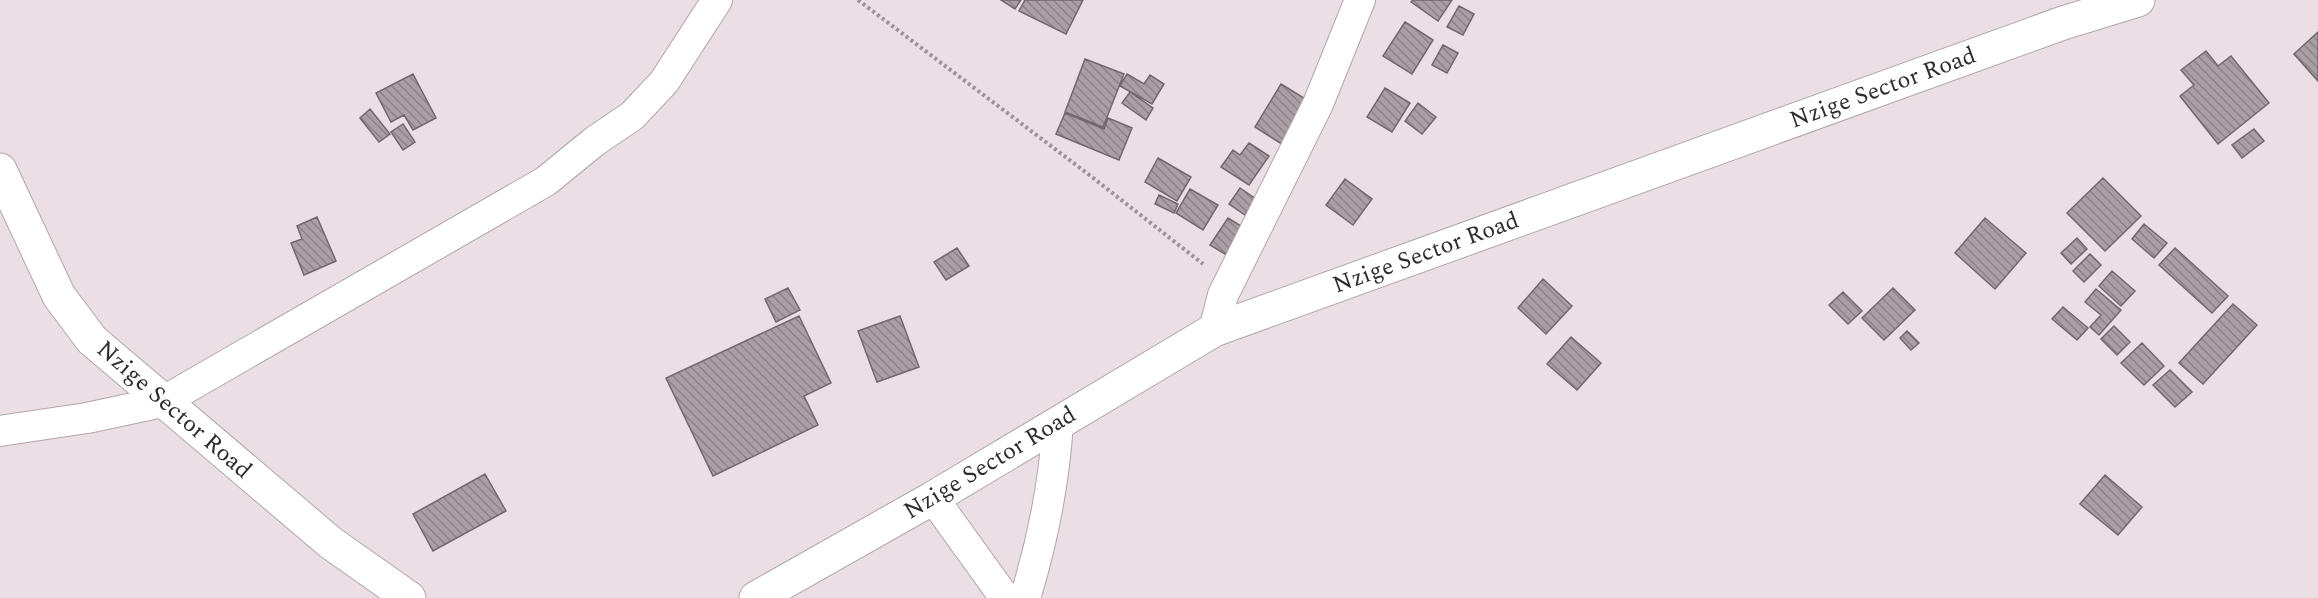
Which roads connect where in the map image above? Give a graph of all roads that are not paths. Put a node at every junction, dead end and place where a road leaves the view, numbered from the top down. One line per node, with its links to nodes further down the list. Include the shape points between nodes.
1 (717, 0): 6 (street, via 664,82 632,116 546,181)
2 (1360, 0): 5 (street, via 1314,114 1223,295)
3 (2138, 0): 5 (main road, Nzige Sector Road, via 2063,23)
4 (0, 171): 6 (main road, Nzige Sector Road, via 59,296 92,340)
5 (1214, 330): 7 (main road, Nzige Sector Road)
6 (162, 402): 8 (street); 10 (main road, Nzige Sector Road, via 331,543)
7 (1058, 423): 9 (main road, Nzige Sector Road); 13 (street, via 1047,517)
8 (0, 431)
9 (933, 498): 11 (main road, Nzige Sector Road); 12 (street)
10 (409, 598)
11 (756, 598)
12 (1005, 598)
13 (1025, 598)

